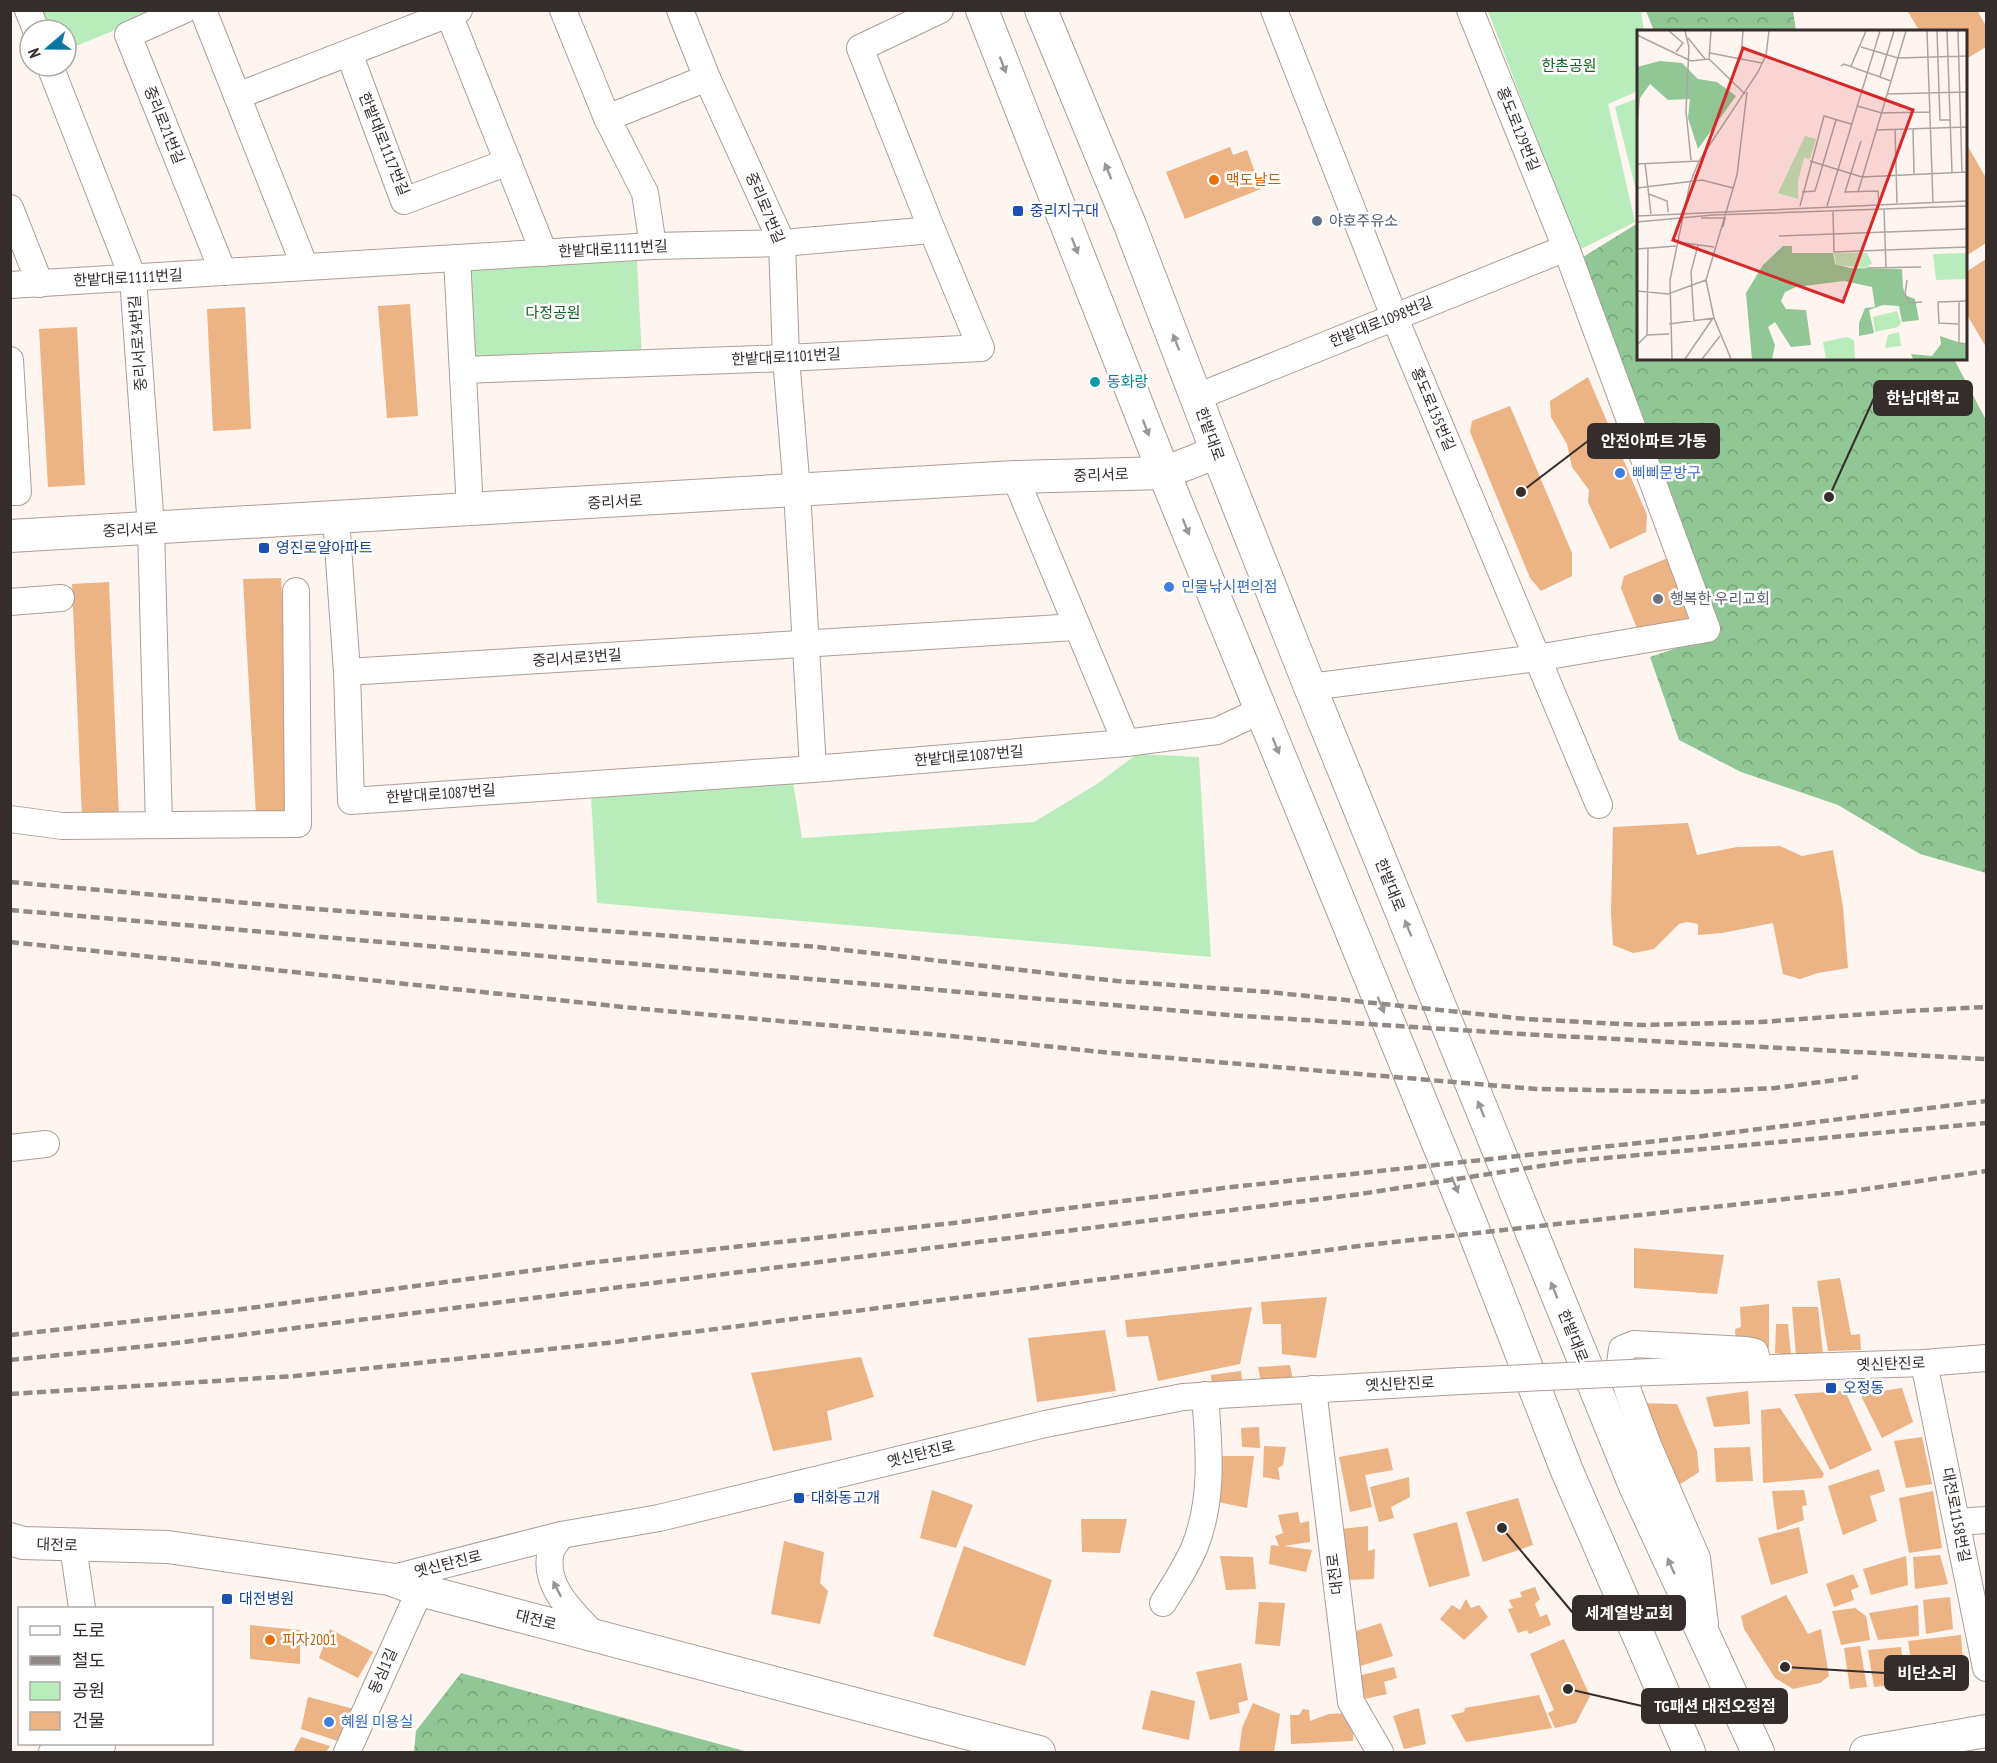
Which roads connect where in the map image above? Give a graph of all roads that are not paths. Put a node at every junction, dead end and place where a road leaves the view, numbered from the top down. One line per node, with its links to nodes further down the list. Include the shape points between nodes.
1 (184, 10): 25 (street, 중리로21번길, via 128,35)
2 (203, 10): 14 (street)
3 (563, 10): 15 (street)
4 (680, 10): 13 (street, 중리로7번길)
5 (940, 10): 18 (street, via 860,48)
6 (982, 10): 35 (main road, one-way to 35)
7 (1041, 10): 33 (main road, 한밭대로, one-way to 7)
8 (1274, 10): 29 (street, 홍도로135번길)
9 (1470, 10): 21 (street, 홍도로129번길)
10 (454, 12): 11 (street); 16 (street)
11 (349, 53): 14 (street); 16 (street, 한밭대로1117번길, via 405,201)
12 (55, 78): 26 (street, 중리서로34번길)
13 (707, 78): 15 (street); 19 (street, 중리로7번길)
14 (237, 96): 24 (street)
15 (607, 118): 20 (street, via 645,193)
16 (508, 162): 22 (street)
17 (10, 208): 27 (street)
18 (932, 230): 19 (street, 한밭대로1111번길); 30 (street, 한밭대로1101번길, via 981,348)
19 (782, 243): 20 (street, 한밭대로1111번길); 30 (street, 중리로7번길)
20 (653, 246): 22 (street, 한밭대로1111번길)
21 (1566, 248): 29 (street, 한밭대로1098번길); 48 (street, 홍도로129번길, via 1707,629)
22 (544, 253): 23 (street, 한밭대로1111번길)
23 (457, 258): 24 (street, 한밭대로1111번길); 32 (street)
24 (305, 267): 25 (street, 한밭대로1111번길)
25 (223, 272): 26 (street, 한밭대로1111번길)
26 (133, 278): 27 (street, 한밭대로1111번길); 41 (street, 중리서로34번길)
27 (40, 284): 28 (street, 한밭대로1111번길)
28 (10, 285)
29 (1394, 316): 33 (street, 한밭대로1098번길); 48 (street, 홍도로135번길)
30 (786, 358): 32 (street, 한밭대로1101번길); 37 (street, 중리로7번길)
31 (10, 360): 38 (street, via 18,492)
32 (463, 370): 39 (street)
33 (1197, 397): 34 (main road, 한밭대로)
34 (1217, 452): 35 (main road, 중리서로); 50 (main road, 한밭대로)
35 (1164, 473): 36 (main road, 중리서로); 51 (main road, one-way to 51)
36 (1015, 477): 37 (main road, 중리서로); 46 (street)
37 (797, 491): 39 (main road, 중리서로); 47 (street)
38 (10, 492)
39 (470, 511): 40 (main road, 중리서로)
40 (336, 518): 41 (main road, 중리서로); 49 (street, 한밭대로1087번길)
41 (151, 528): 42 (main road, 중리서로); 56 (street, 중리서로34번길)
42 (10, 536)
43 (296, 591): 56 (street, via 298,824)
44 (61, 598): 45 (street)
45 (10, 602)
46 (1076, 627): 47 (street, 중리서로3번길); 52 (street)
47 (807, 644): 49 (street, 중리서로3번길); 53 (street)
48 (1537, 658): 50 (street); 54 (street, 홍도로135번길)
49 (347, 672): 53 (street, 한밭대로1087번길, via 351,801)
50 (1310, 687): 74 (main road, 한밭대로, one-way to 50, via 1630,1475)
51 (1262, 710): 52 (street, 한밭대로1087번길, via 1217,730); 82 (main road, one-way to 82, via 1567,1471)
52 (1126, 743): 53 (street, 한밭대로1087번길)
53 (813, 768)
54 (1599, 805)
55 (10, 819): 56 (street, via 62,826)
56 (159, 825)
57 (46, 1144): 58 (street)
58 (10, 1148)
59 (1986, 1358): 60 (street, 옛신탄진로)
60 (1924, 1362): 61 (street, 옛신탄진로); 65 (street, 대전로1158번길)
61 (1759, 1368): 62 (street, 옛신탄진로, bridge); 74 (street, via 1755,1352 1634,1344 1622,1348 1620,1363 1628,1391 1697,1558)
62 (1313, 1389): 63 (street, 옛신탄진로); 81 (street, 대전로, via 1351,1702)
63 (1205, 1395): 66 (street, 옛신탄진로, via 1045,1424 659,1518); 71 (street, via 1210,1455 1205,1511 1194,1547)
64 (1986, 1520): 65 (street)
65 (1957, 1522): 75 (street, 대전로1158번길)
66 (561, 1536): 69 (street, 옛신탄진로); 73 (street, one-way to 66, via 558,1594 550,1573 551,1551)
67 (14, 1545): 68 (main road, 대전로)
68 (73, 1546): 69 (main road, 대전로, via 168,1547); 72 (street)
69 (389, 1579): 70 (main road, 대전로)
70 (420, 1590): 73 (main road, 대전로); 79 (street, 동심1길)
71 (1163, 1603)
72 (82, 1607)
73 (594, 1635): 80 (main road, 대전로)
74 (1708, 1648): 83 (main road, 한밭대로)
75 (1986, 1668)
76 (1986, 1731): 84 (main road)
77 (102, 1747): 78 (street)
78 (52, 1752)
79 (347, 1752)
80 (1039, 1752)
81 (1380, 1752)
82 (1689, 1752)
83 (1758, 1752)
84 (1866, 1752)

